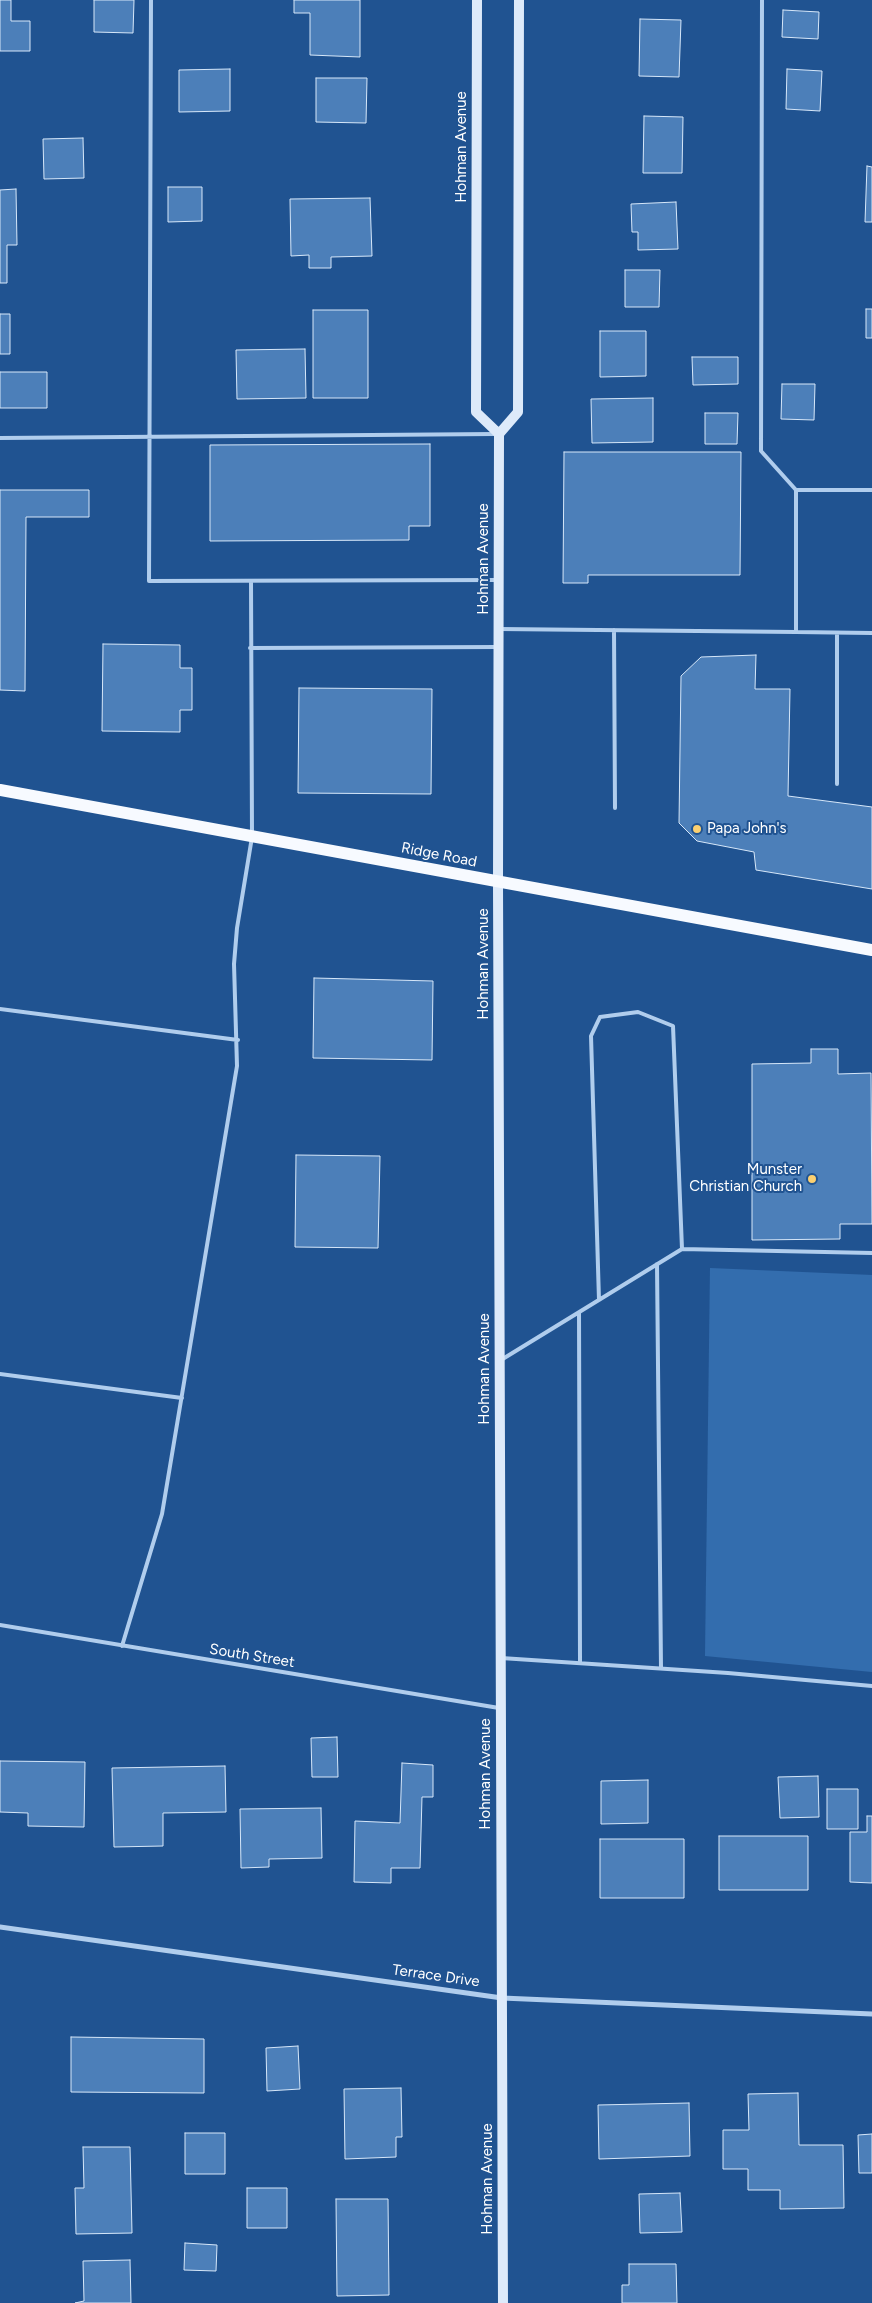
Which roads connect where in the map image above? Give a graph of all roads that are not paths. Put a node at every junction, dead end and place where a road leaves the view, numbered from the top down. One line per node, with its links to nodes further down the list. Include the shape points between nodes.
1 (151, 0): 6 (lane)
2 (477, 0): 5 (street, Hohman Avenue, via 476,412)
3 (519, 0): 5 (street, via 518,412)
4 (762, 0): 8 (lane, via 761,451)
5 (499, 434): 6 (lane); 10 (street, Hohman Avenue)
6 (150, 437): 7 (lane); 11 (lane, via 149,581)
7 (0, 438)
8 (796, 490): 9 (lane); 14 (lane)
9 (872, 490)
10 (499, 580): 11 (lane); 12 (street, Hohman Avenue)
11 (251, 581): 18 (lane)
12 (499, 629): 13 (lane); 17 (street, Hohman Avenue)
13 (614, 630): 14 (lane); 21 (lane)
14 (796, 632): 15 (lane)
15 (838, 633): 16 (lane); 19 (lane)
16 (872, 633)
17 (499, 647): 18 (lane); 23 (street, Hohman Avenue)
18 (250, 648): 22 (lane)
19 (837, 784)
20 (0, 790): 22 (main road, Ridge Road)
21 (615, 808)
22 (252, 837): 23 (main road, Ridge Road); 26 (lane, via 234,964)
23 (498, 883): 24 (main road, Ridge Road); 32 (street, Hohman Avenue)
24 (872, 950)
25 (0, 1009): 26 (lane)
26 (238, 1040): 34 (lane, via 237,1066)
27 (682, 1249): 28 (lane); 29 (lane); 30 (lane, via 673,1026 638,1012 600,1017 591,1036)
28 (872, 1253)
29 (657, 1264): 30 (lane); 39 (lane)
30 (599, 1300): 31 (lane)
31 (579, 1312): 32 (lane); 38 (lane)
32 (500, 1360): 37 (street, Hohman Avenue)
33 (0, 1374): 34 (lane)
34 (182, 1398): 36 (lane, via 162,1514)
35 (0, 1625): 36 (lane, South Street)
36 (122, 1646): 41 (lane, South Street)
37 (501, 1658): 38 (lane); 41 (street, Hohman Avenue)
38 (580, 1662): 39 (lane)
39 (661, 1668): 40 (lane)
40 (872, 1686)
41 (501, 1709): 43 (street, Hohman Avenue)
42 (0, 1927): 43 (street, Terrace Drive)
43 (502, 1998): 44 (street, Terrace Drive); 45 (street, Hohman Avenue)
44 (872, 2014)
45 (503, 2303)

